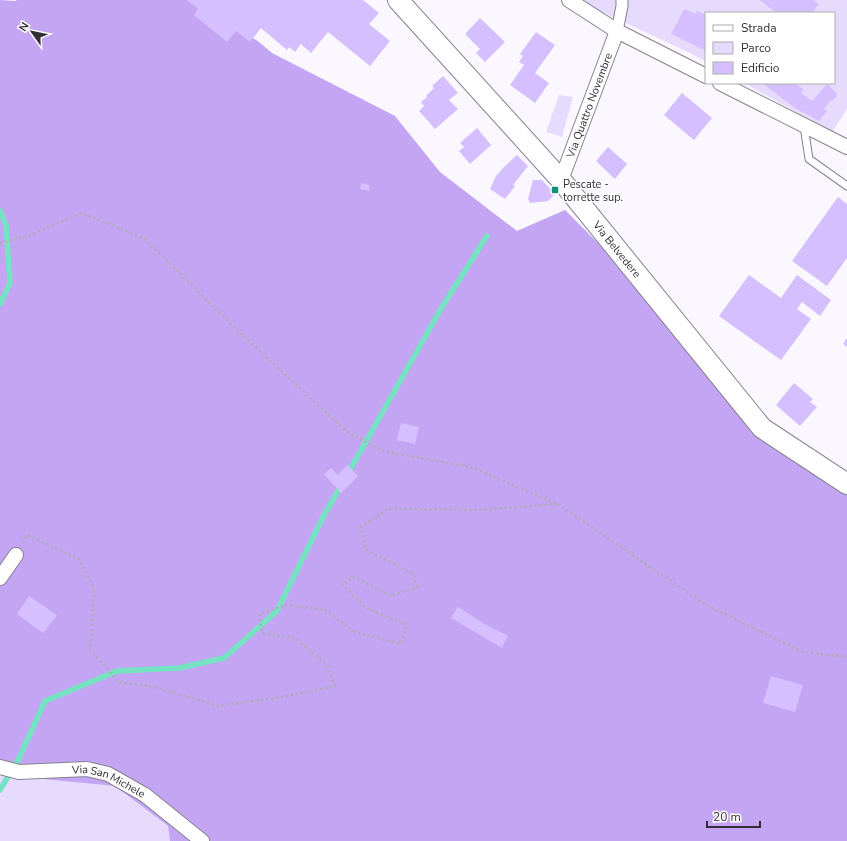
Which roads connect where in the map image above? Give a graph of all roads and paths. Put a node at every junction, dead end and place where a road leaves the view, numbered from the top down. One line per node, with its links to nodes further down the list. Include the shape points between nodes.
1 (398, 0): 9 (main road, Via Belvedere)
2 (569, 0): 4 (street)
3 (622, 0): 4 (street)
4 (617, 31): 5 (street); 9 (street, Via Quattro Novembre)
5 (705, 75)
6 (722, 84): 7 (street)
7 (804, 126): 8 (street); 10 (lane, via 809,158)
8 (847, 147)
9 (561, 180): 12 (main road, Via Belvedere, via 762,428)
10 (847, 186)
11 (0, 243): 13 (path, via 28,236 82,213 145,239 231,324 346,431 382,451 470,467)
12 (847, 484)
13 (558, 504): 14 (path, via 478,510 387,509 361,527 366,550 414,574 417,587 391,596 353,577 342,584 366,608 407,625 400,644 355,632 325,610 287,605 259,614 262,633 295,638 327,665 335,686 218,706 156,687 118,682 90,649 94,588 79,559 27,536); 16 (path, via 706,605 803,652)
14 (16, 555): 15 (street)
15 (0, 578)
16 (847, 656)
17 (0, 767): 18 (street, Via San Michele, via 19,772 87,769 108,774 144,795)
18 (202, 841)

